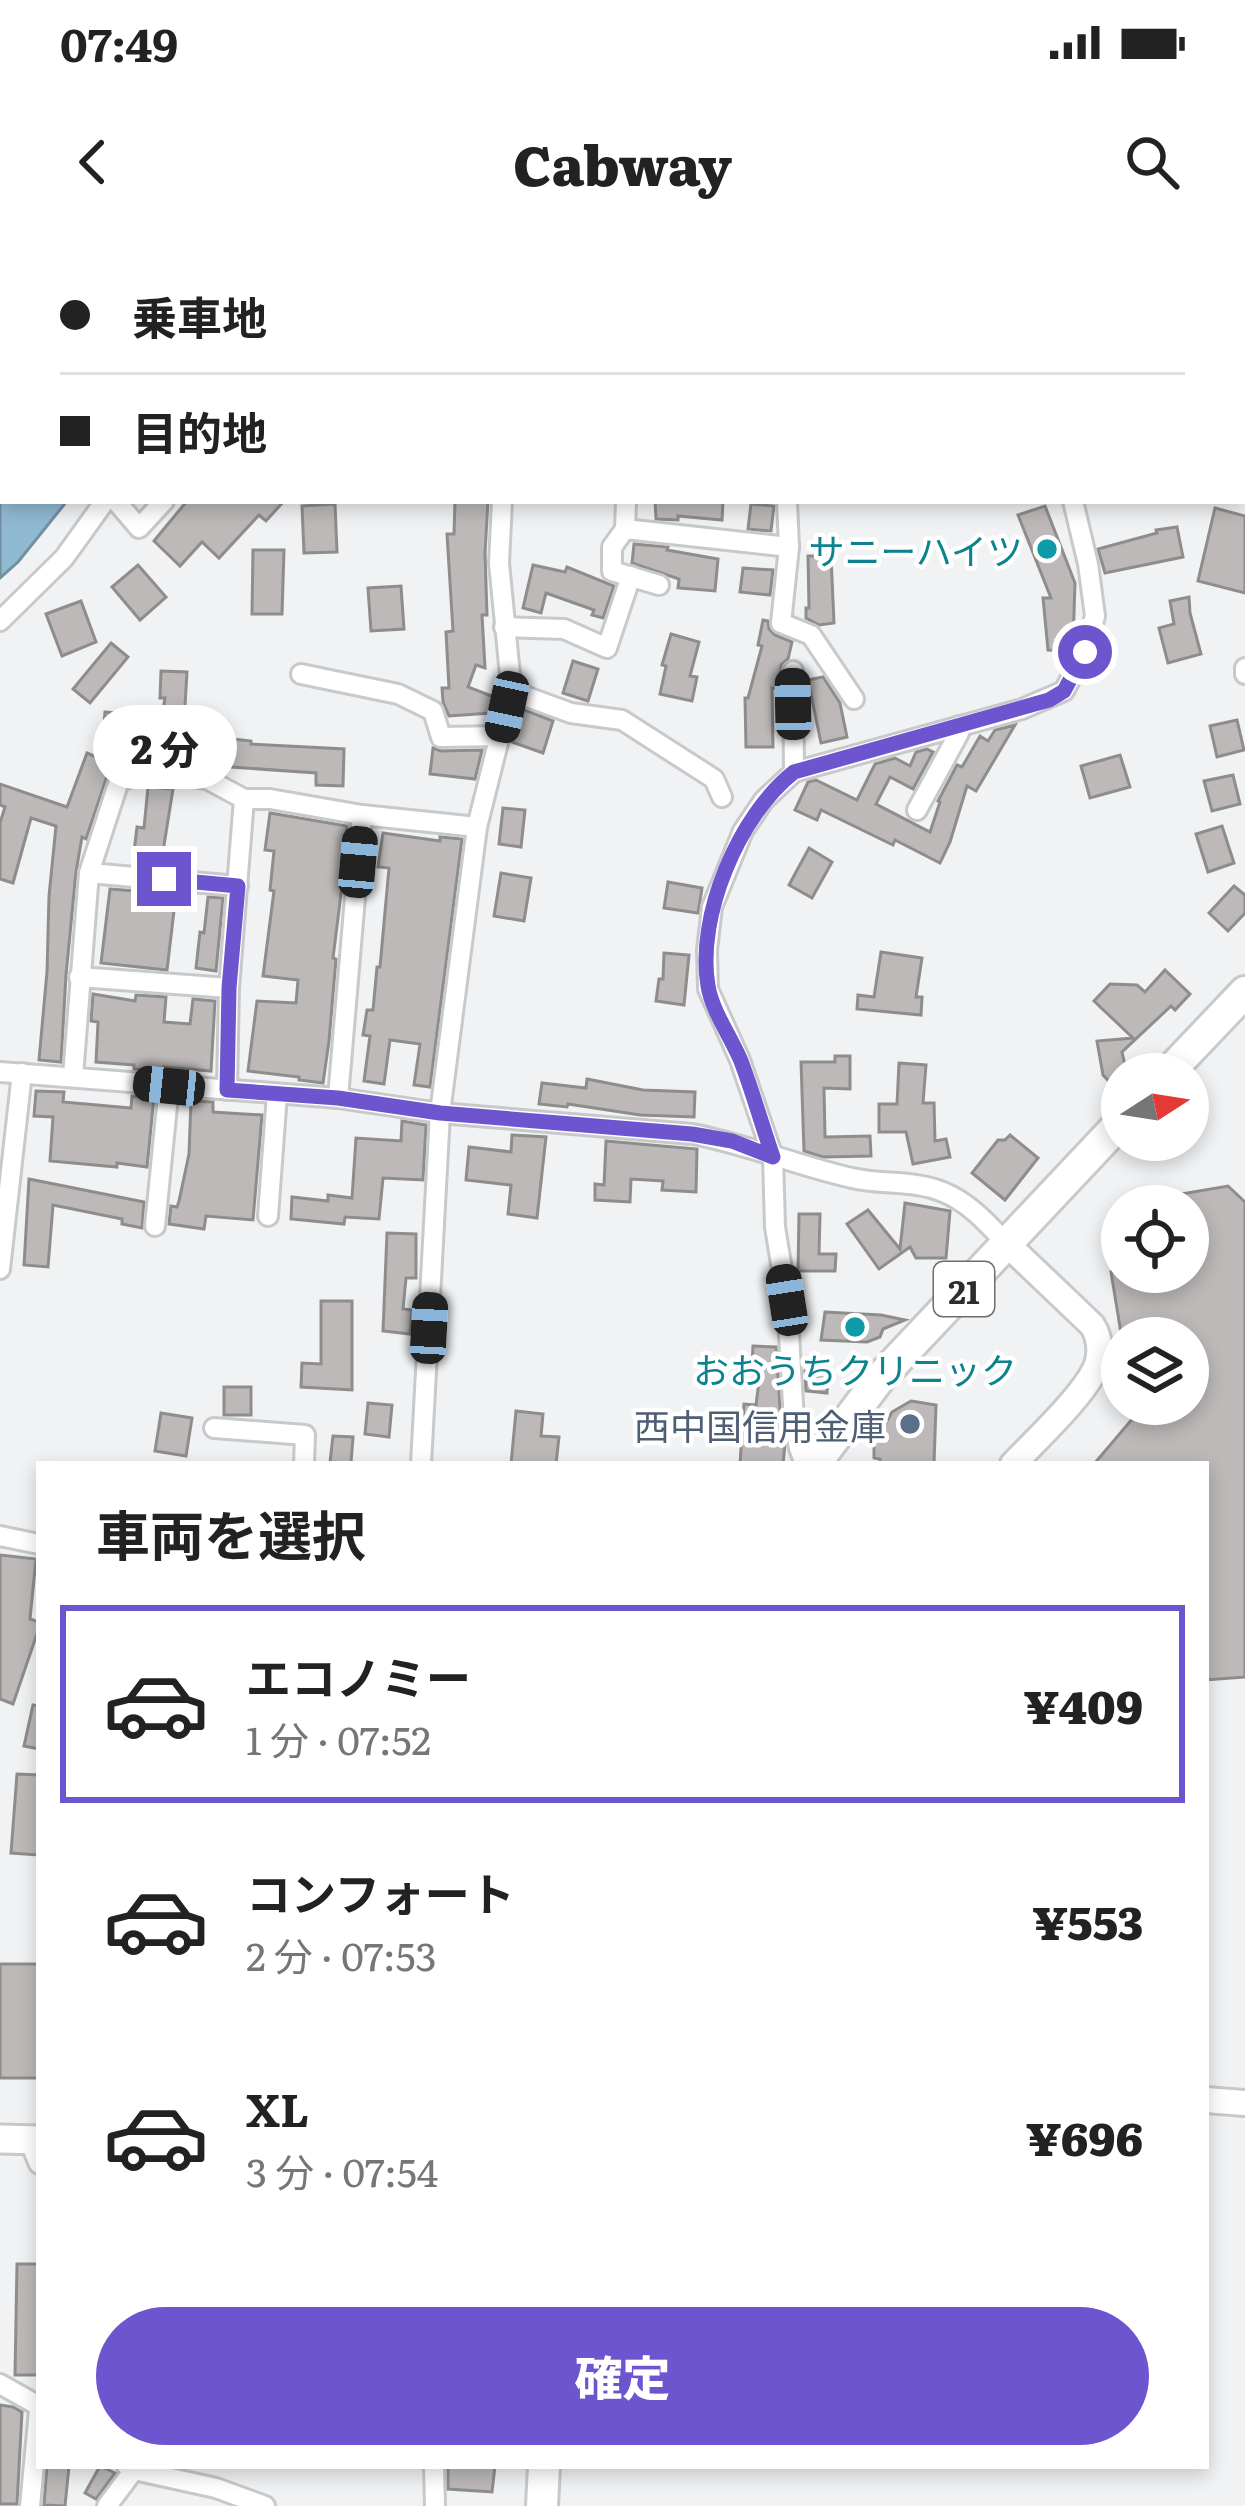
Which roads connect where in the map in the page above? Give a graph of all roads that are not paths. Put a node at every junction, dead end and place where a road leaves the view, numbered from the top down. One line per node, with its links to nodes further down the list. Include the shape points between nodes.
1 (103, 504): 12 (street, via 64,558)
2 (119, 504): 3 (street, via 139,528)
3 (161, 504)
4 (502, 504): 13 (street)
5 (626, 504): 8 (street)
6 (787, 504): 9 (street)
7 (1074, 504): 18 (street, via 1095,616 1085,652 1064,691)
8 (625, 529): 9 (street); 10 (street, via 612,547 612,571)
9 (789, 548): 17 (street, via 781,623 811,635)
10 (631, 577): 11 (street); 13 (street, via 607,648 564,629)
11 (659, 585)
12 (0, 622)
13 (504, 626): 16 (street)
14 (793, 671): 20 (street)
15 (301, 674): 19 (street, via 398,694 433,710 442,737)
16 (508, 690): 19 (street); 21 (street, via 571,713 622,720 714,779)
17 (854, 699)
18 (959, 726): 20 (street); 23 (street)
19 (500, 736): 25 (street)
20 (794, 772): 41 (street, via 743,831 712,907 707,950 708,989)
21 (722, 797)
22 (244, 799): 24 (street); 26 (street, via 207,779 150,771 119,781); 27 (street)
23 (917, 811)
24 (362, 815): 25 (street); 38 (street)
25 (477, 827): 39 (street)
26 (89, 873): 27 (street); 28 (street)
27 (238, 886): 29 (street)
28 (79, 977): 29 (street); 34 (street)
29 (229, 988): 36 (street)
30 (1245, 992): 31 (main road)
31 (1187, 1053)
32 (0, 1072): 33 (street)
33 (22, 1073): 34 (street); 45 (street)
34 (73, 1076): 35 (street)
35 (169, 1086): 36 (street); 43 (street)
36 (227, 1090): 37 (street)
37 (277, 1094): 38 (street); 42 (street)
38 (338, 1098): 39 (street)
39 (440, 1113): 41 (street, via 692,1134); 48 (street)
40 (1101, 1143): 44 (main road, 21)
41 (773, 1157): 44 (street, via 938,1190); 49 (street, via 794,1421)
42 (268, 1216)
43 (155, 1226)
44 (1007, 1244): 50 (main road, 21); 51 (street, via 1092,1324 1100,1349 1078,1394)
45 (0, 1269)
46 (214, 1428): 47 (street, via 305,1436)
47 (304, 1461)
48 (422, 1461)
49 (809, 1461)
50 (812, 1461)
51 (1016, 1461)
52 (0, 1536): 53 (street)
53 (36, 1543)
54 (1209, 2100): 55 (street)
55 (1245, 2103)
56 (0, 2139): 57 (main road)
57 (36, 2148)
58 (0, 2384): 59 (street)
59 (36, 2407)
60 (36, 2441): 67 (street)
61 (129, 2469): 68 (street)
62 (133, 2469): 65 (street)
63 (434, 2469): 69 (street)
64 (544, 2469): 70 (main road)
65 (214, 2497): 66 (street)
66 (259, 2505)
67 (30, 2506)
68 (107, 2506)
69 (435, 2506)
70 (542, 2506)

